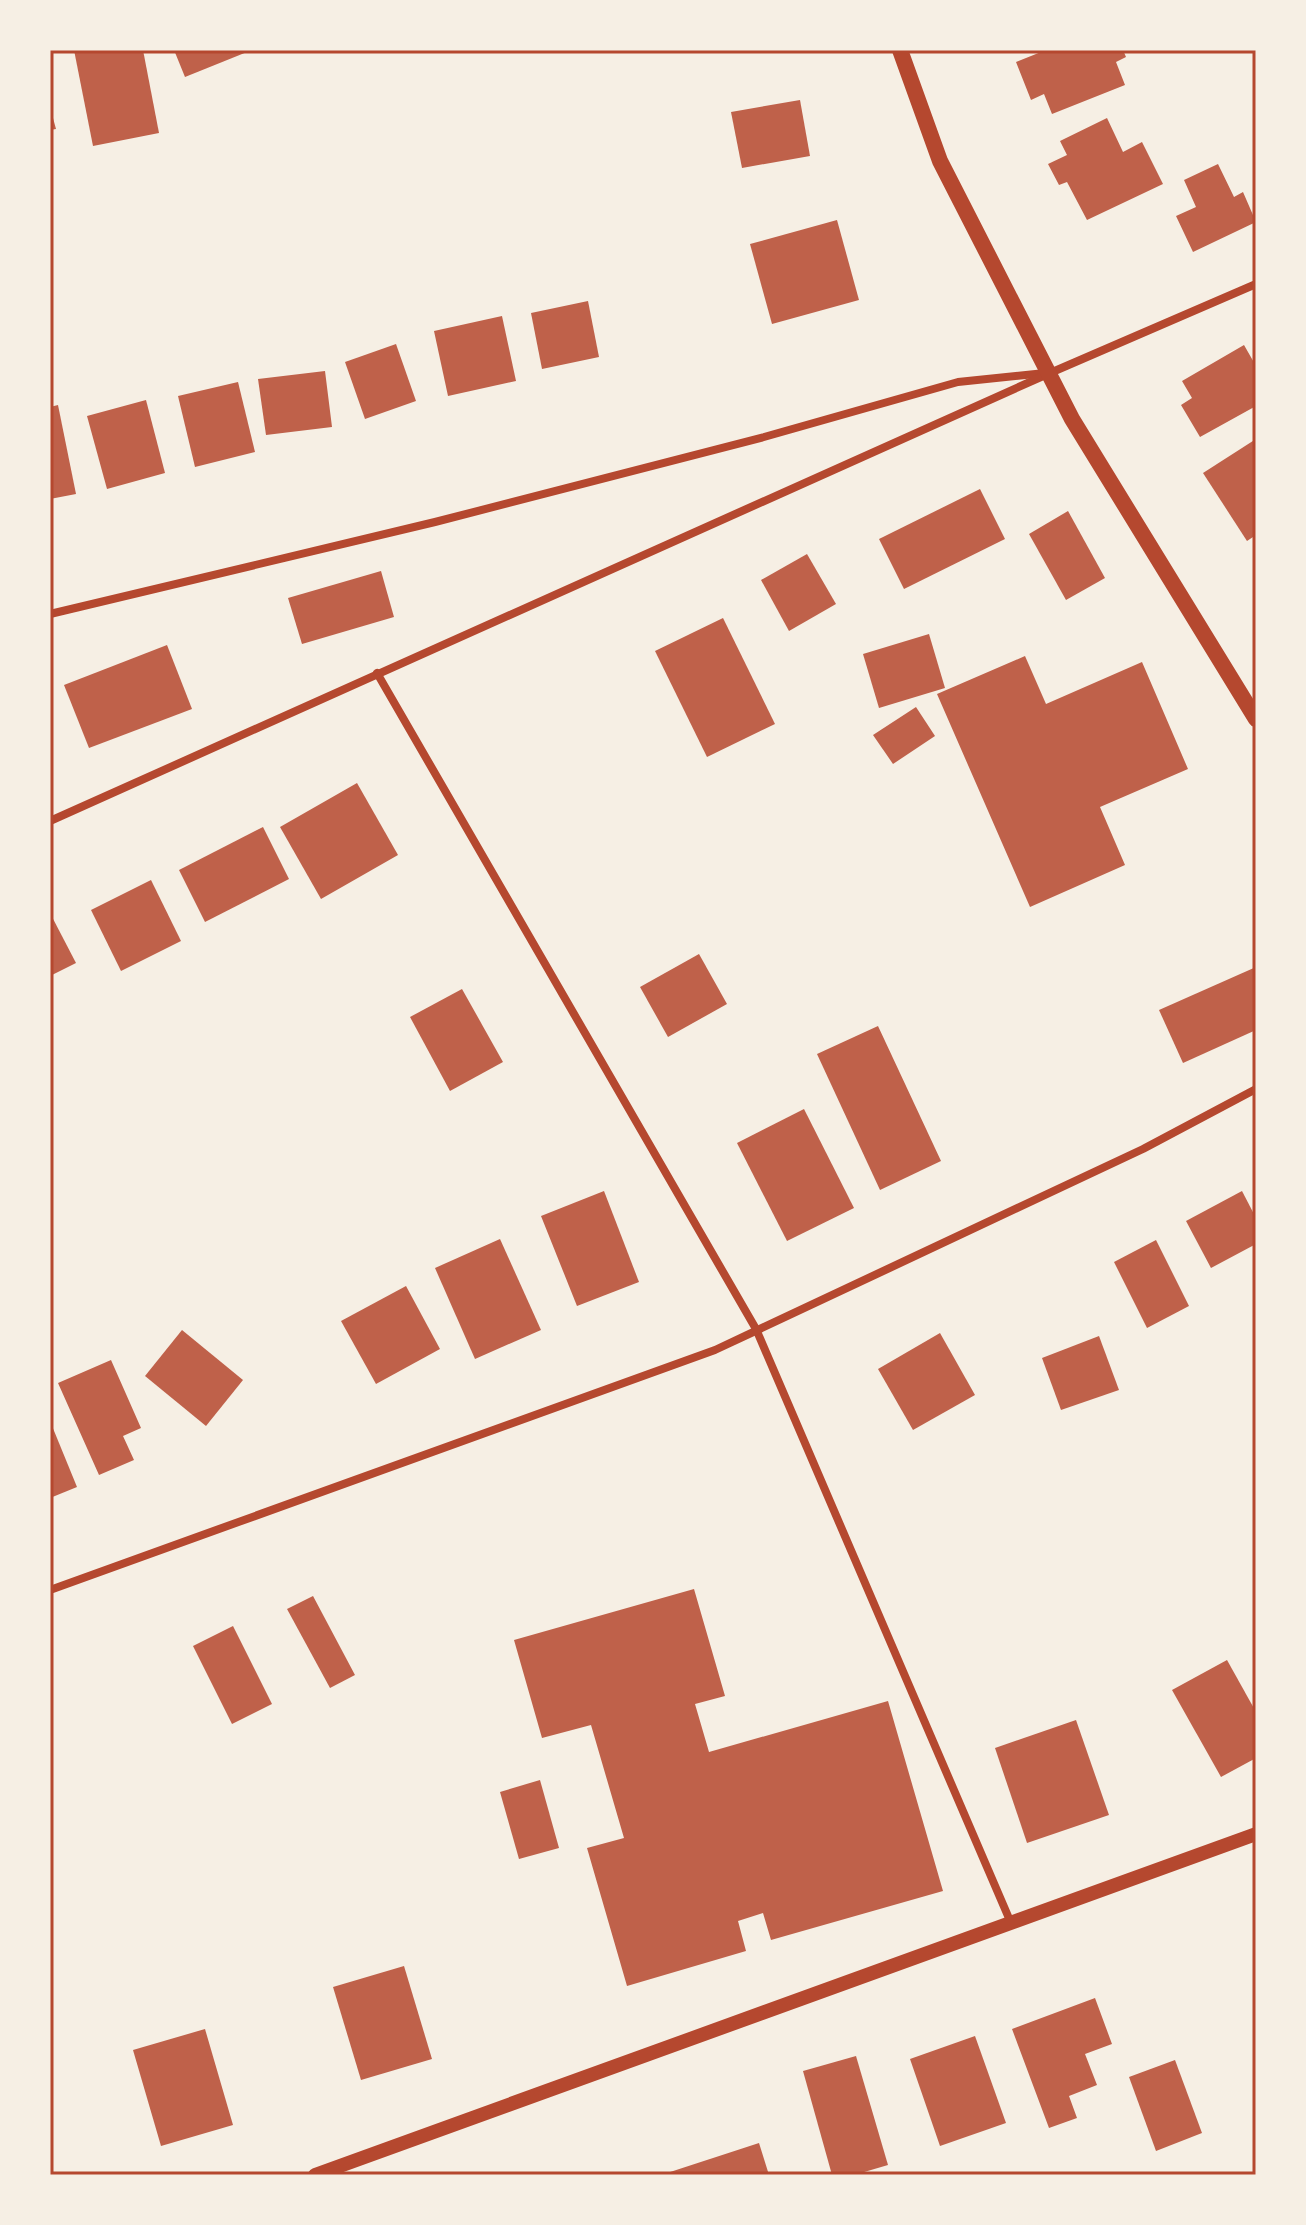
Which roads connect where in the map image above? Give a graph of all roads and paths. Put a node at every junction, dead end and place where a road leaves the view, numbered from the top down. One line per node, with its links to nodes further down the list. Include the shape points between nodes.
1 (900, 50): 3 (main road, via 940,161)
2 (1256, 284): 3 (street)
3 (1050, 373): 4 (street, via 958,382 465,515); 5 (street); 6 (main road, via 1072,419)
4 (50, 614)
5 (377, 673): 7 (street); 9 (street)
6 (1256, 719)
7 (50, 821)
8 (1256, 1089): 9 (street, via 1143,1149)
9 (756, 1329): 10 (street, via 715,1350); 12 (street)
10 (50, 1590)
11 (1256, 1834): 12 (street)
12 (1011, 1923): 13 (street)
13 (315, 2175)

